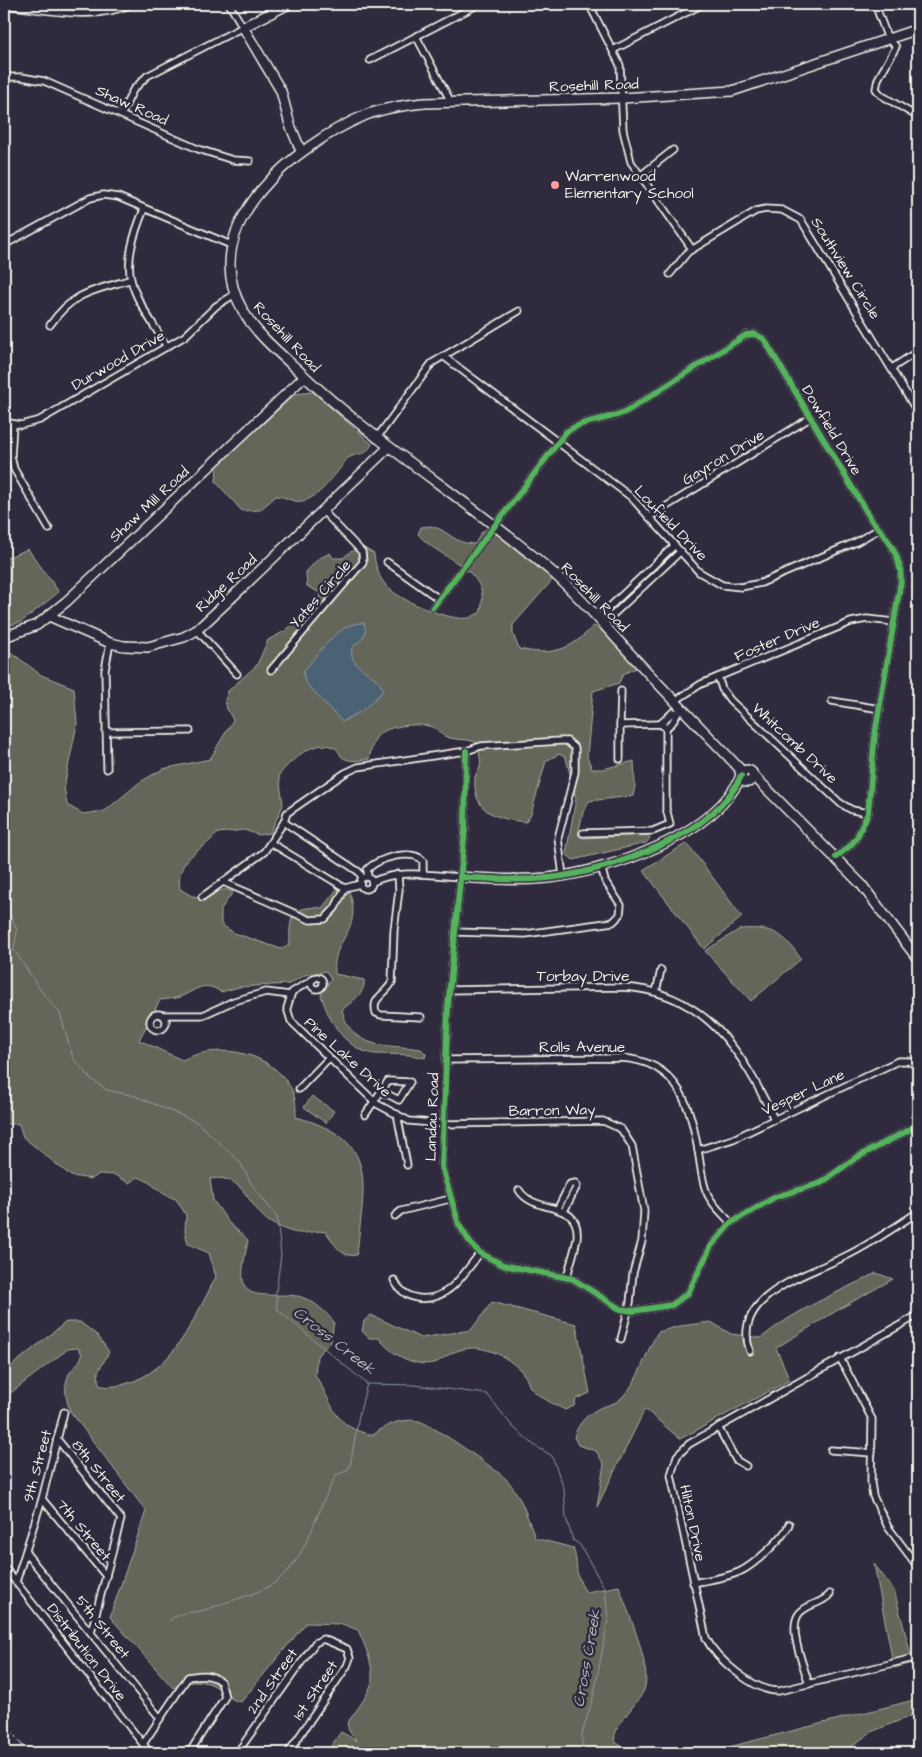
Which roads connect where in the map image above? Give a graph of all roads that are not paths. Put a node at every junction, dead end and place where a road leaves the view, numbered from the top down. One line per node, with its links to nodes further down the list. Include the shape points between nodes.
1 (131, 4): 9 (street, via 95,14)
2 (229, 4): 10 (street)
3 (289, 4): 10 (main road)
4 (479, 4): 12 (street)
5 (588, 4): 14 (street)
6 (703, 4): 14 (street)
7 (875, 4): 13 (street)
8 (4, 5): 9 (street)
9 (19, 5)
10 (244, 27): 19 (street, via 147,76 133,90); 22 (main road, via 281,91 290,125)
11 (918, 30): 13 (main road, Rosehill Road)
12 (416, 36): 15 (street); 18 (street)
13 (890, 38): 17 (main road, Rosehill Road, via 737,90); 20 (street, via 896,47 876,89)
14 (613, 50): 17 (street, via 620,65)
15 (370, 60)
16 (4, 77): 19 (street, Shaw Road, via 44,81)
17 (622, 98): 18 (main road, Rosehill Road); 24 (street, via 624,140 631,162)
18 (451, 102): 22 (main road, Rosehill Road, via 403,106 368,115)
19 (122, 114): 23 (street, Shaw Road, via 198,149 233,160)
20 (918, 117)
21 (673, 150): 24 (street)
22 (302, 151): 27 (main road, Rosehill Road, via 280,169 260,194 236,230)
23 (250, 161)
24 (640, 176): 28 (street)
25 (144, 209): 26 (street, via 114,196 96,196); 27 (street); 30 (street, via 130,250)
26 (4, 245)
27 (231, 245): 31 (main road, Rosehill Road, via 230,265)
28 (692, 249): 29 (street, Southview Circle); 37 (street, Southview Circle, via 759,210 773,209 795,215 806,226)
29 (670, 274)
30 (129, 280): 33 (street, via 78,296); 34 (street)
31 (235, 294): 34 (street, Durwood Drive); 38 (main road, Rosehill Road, via 251,323)
32 (519, 311): 36 (street)
33 (50, 325)
34 (167, 347): 42 (street, Durwood Drive, via 40,420)
35 (918, 351): 37 (street)
36 (443, 356): 43 (street, via 432,363); 44 (street, Loufield Drive)
37 (892, 368): 39 (street, Southview Circle)
38 (304, 377): 43 (main road, Rosehill Road); 56 (main road, Shaw Mill Road)
39 (918, 413)
40 (810, 418): 44 (street, Dowfield Drive, via 764,339 752,333 627,411 577,425); 47 (street, Gayron Drive); 50 (street, Dowfield Drive)
41 (4, 422): 42 (street, Durwood Drive)
42 (13, 424): 49 (street, via 14,469)
43 (376, 439): 45 (main road, Rosehill Road)
44 (558, 442): 47 (street, Loufield Drive, via 631,497); 48 (street, Dowfield Drive)
45 (388, 448): 46 (main road, Ridge Road); 48 (main road, Rosehill Road)
46 (323, 511): 59 (main road, Ridge Road); 62 (street, Yates Circle, via 362,552 363,562)
47 (650, 516): 51 (street, Loufield Drive)
48 (494, 527): 54 (street, Dowfield Drive); 57 (main road, Rosehill Road, via 549,570)
49 (49, 529)
50 (879, 529): 52 (street, Loufield Drive, via 856,542 748,587 712,581); 58 (street, Dowfield Drive, via 887,537 900,564 901,580)
51 (675, 545): 52 (street, Loufield Drive); 57 (street)
52 (680, 551): 57 (street)
53 (387, 562): 54 (street)
54 (439, 599): 55 (street, Dowfield Drive)
55 (433, 607)
56 (49, 616): 60 (main road, Shaw Mill Road, via 37,625); 61 (main road, Ridge Road)
57 (601, 621): 67 (main road, Rosehill Road)
58 (894, 622): 64 (street, Foster Drive, via 867,619 850,622); 68 (street, Dowfield Drive)
59 (197, 630): 61 (main road, Ridge Road, via 175,641 148,647); 63 (street)
60 (4, 637)
61 (110, 643): 72 (street, via 105,670)
62 (271, 670)
63 (237, 674)
64 (718, 676): 67 (street, Foster Drive, via 695,687); 77 (street, Whitcomb Drive, via 730,700 840,803 852,810)
65 (621, 691): 69 (street)
66 (832, 701): 68 (street)
67 (678, 708): 70 (street, Foster Drive, via 678,716); 76 (main road, Rosehill Road)
68 (880, 709): 77 (street, Dowfield Drive)
69 (620, 724): 70 (street); 74 (street)
70 (663, 726): 79 (street, via 666,808)
71 (190, 731): 72 (street)
72 (106, 732): 75 (street)
73 (466, 751): 78 (street, via 358,767 287,813); 87 (street, via 481,746 560,741 567,741 575,748 575,772 558,838); 88 (street, Landau Road, via 465,828)
74 (620, 759)
75 (107, 768)
76 (747, 777): 81 (main road, via 703,820); 83 (main road, Rosehill Road)
77 (868, 813): 83 (street, Dowfield Drive, via 854,841)
78 (284, 822): 82 (street); 89 (street, via 359,872)
79 (670, 824): 80 (street, via 653,832); 81 (street)
80 (583, 833)
81 (678, 838): 84 (main road)
82 (271, 843): 90 (street); 91 (street)
83 (836, 857): 94 (main road, Rosehill Road)
84 (601, 866): 87 (main road); 93 (street, via 605,881 621,905 620,915 613,922 525,934)
85 (398, 874): 86 (street); 89 (street); 102 (street, via 400,890 394,930 392,982 374,1005 380,1015)
86 (423, 874): 88 (street); 89 (street, via 421,858 386,858 367,870)
87 (562, 876): 88 (main road, via 516,880)
88 (460, 877): 93 (street, Landau Road)
89 (365, 880): 91 (street)
90 (224, 882): 91 (street, via 310,920 325,920); 92 (street)
91 (345, 888)
92 (202, 897)
93 (455, 932): 98 (street, Landau Road)
94 (916, 949): 95 (main road, Rosehill Road)
95 (918, 959)
96 (662, 970): 99 (street)
97 (314, 978): 100 (street, via 298,986)
98 (450, 990): 99 (street, Torbay Drive, via 622,987); 104 (street, Landau Road)
99 (656, 992): 111 (street, Torbay Drive, via 681,1002 711,1021 754,1077)
100 (290, 995): 101 (street, via 266,992 203,1015); 103 (street, Pine Lake Drive, via 287,1008 291,1021)
101 (161, 1015)
102 (421, 1017)
103 (329, 1058): 106 (street); 108 (street, Pine Lake Drive)
104 (446, 1060): 112 (street, Landau Road); 114 (street, Rolls Avenue, via 621,1058 644,1062 664,1074 684,1096)
105 (918, 1066): 111 (street, Vesper Lane, via 908,1060 898,1061)
106 (299, 1088)
107 (381, 1092): 107 (street, via 388,1081 410,1082 399,1100); 108 (street)
108 (374, 1101): 109 (street, Pine Lake Drive); 110 (street)
109 (397, 1114): 112 (street, Pine Lake Drive, via 414,1122); 115 (street)
110 (365, 1115)
111 (774, 1119): 114 (street, Vesper Lane, via 733,1139)
112 (444, 1124): 117 (street, Landau Road, via 442,1167); 124 (street, Barron Way, via 603,1121 621,1130 632,1146 644,1221)
113 (918, 1125): 120 (street, Landau Road, via 854,1159 820,1183 775,1197)
114 (698, 1150): 120 (street, Rolls Avenue, via 706,1193)
115 (407, 1165)
116 (519, 1190): 122 (street, via 535,1204 561,1209 574,1224 577,1237)
117 (450, 1199): 119 (street, via 401,1211); 121 (street, Landau Road, via 464,1234)
118 (918, 1212): 127 (street, via 847,1256 771,1292 749,1325)
119 (395, 1216)
120 (731, 1223): 124 (street, Landau Road, via 717,1237 692,1288 683,1298 665,1307)
121 (480, 1253): 122 (street, Landau Road, via 503,1265); 123 (street, via 453,1286 439,1295 413,1297 398,1289)
122 (567, 1277): 124 (street, Landau Road, via 609,1304)
123 (394, 1280)
124 (627, 1310): 126 (street, Barron Way)
125 (918, 1315): 128 (street, Hilton Drive)
126 (621, 1339)
127 (750, 1351)
128 (840, 1358): 130 (street, Hilton Drive); 133 (street, via 870,1412)
129 (64, 1412): 131 (street, 9th Street)
130 (718, 1427): 134 (street, via 736,1460); 142 (street, Hilton Drive, via 685,1446 676,1456 672,1469 671,1482)
131 (57, 1439): 135 (street, 9th Street); 140 (street, 8th Street, via 121,1519)
132 (831, 1450): 133 (street)
133 (872, 1453): 139 (street, via 871,1482 876,1502 888,1527)
134 (746, 1466)
135 (42, 1499): 137 (street, 9th Street); 140 (street, 7th Street)
136 (789, 1524): 142 (street, via 786,1533 746,1569)
137 (26, 1553): 141 (street, 9th Street); 144 (street, 5th Street)
138 (4, 1567): 141 (street, Distribution Drive)
139 (918, 1567)
140 (106, 1576): 144 (street)
141 (16, 1582): 149 (street, Distribution Drive)
142 (693, 1583): 147 (street, Hilton Drive, via 706,1638 720,1656 763,1689 779,1691)
143 (830, 1594): 147 (street, via 822,1602 799,1612 794,1621)
144 (91, 1632): 148 (street, 5th Street)
145 (336, 1645): 152 (street, 2nd Street, via 323,1639 315,1643); 153 (street, 1st Street, via 347,1649 350,1658 347,1666)
146 (918, 1657): 147 (street, Hilton Drive)
147 (809, 1684)
148 (160, 1718): 149 (street); 151 (street, via 188,1677 205,1674 221,1682 224,1697)
149 (144, 1744): 150 (street, Distribution Drive)
150 (150, 1753)
151 (189, 1753)
152 (237, 1753)
153 (288, 1753)

